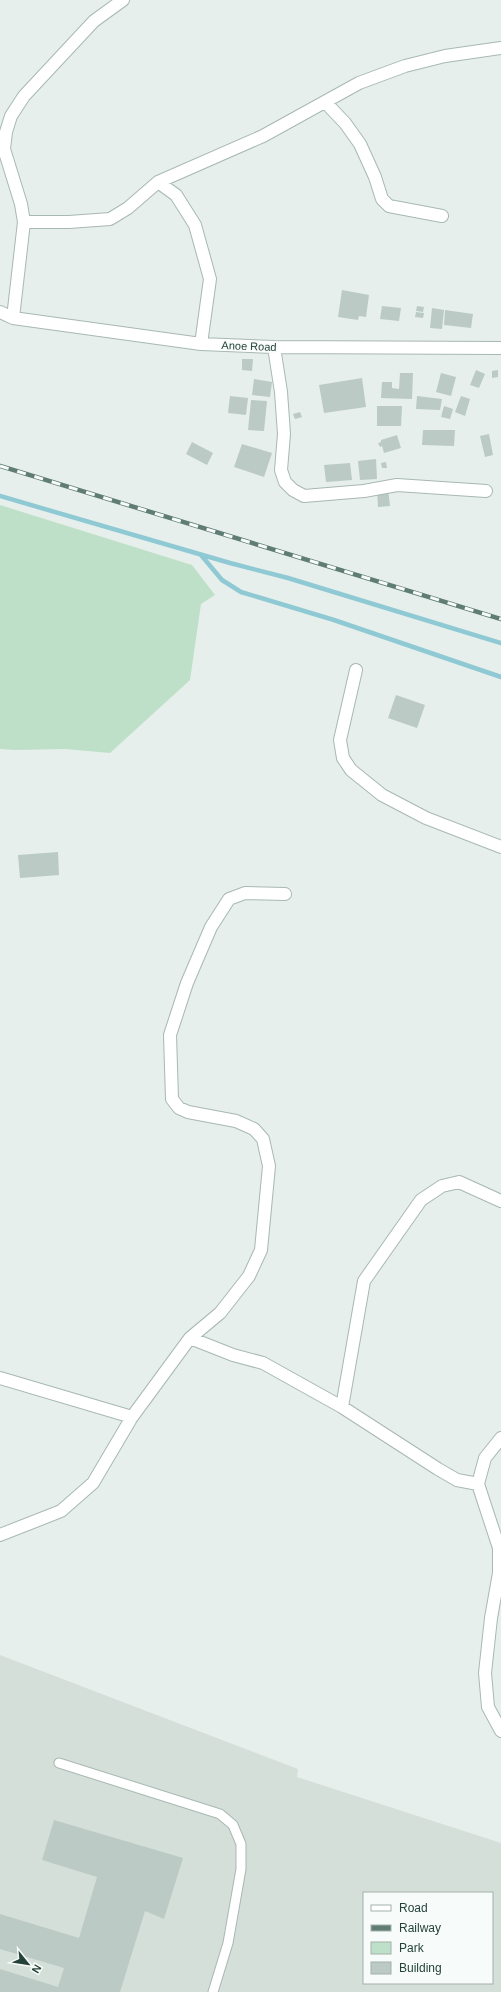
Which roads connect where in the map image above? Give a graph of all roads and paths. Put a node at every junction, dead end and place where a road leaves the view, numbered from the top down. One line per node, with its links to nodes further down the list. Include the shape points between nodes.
1 (123, 0): 6 (street, via 94,21 24,96 11,116 4,150)
2 (501, 48): 3 (street, via 445,56 405,66 359,84)
3 (325, 102): 4 (street, via 263,136); 5 (street, via 360,144 382,199 389,206)
4 (158, 182): 6 (street, via 128,208 110,219); 9 (street, via 176,195 195,225 210,279)
5 (442, 216)
6 (24, 222): 8 (street)
7 (0, 312): 8 (street, Anoe Road)
8 (13, 318): 9 (street, Anoe Road)
9 (201, 344): 10 (street, Anoe Road)
10 (274, 347): 11 (street, Anoe Road); 12 (street, via 284,434 281,470 285,482 293,490 304,496 364,491 397,485)
11 (501, 348)
12 (486, 491)
13 (356, 670): 14 (street, via 340,740 343,758 351,770 382,795 420,814)
14 (501, 847)
15 (285, 894): 17 (street, via 245,893 228,899 186,983 170,1035 172,1099 179,1108 188,1112 236,1121 254,1129 263,1139 269,1166 260,1250 249,1276 220,1313)
16 (501, 1201): 19 (street, via 460,1182 442,1186 421,1200 364,1281)
17 (190, 1338): 19 (street, via 233,1355 263,1363); 20 (street)
18 (0, 1378): 20 (street)
19 (342, 1407): 22 (street, via 457,1480)
20 (132, 1417): 25 (street, via 94,1483 61,1511)
21 (501, 1438): 22 (street, via 485,1458)
22 (478, 1484): 23 (street)
23 (488, 1517): 24 (street); 26 (street, via 498,1548 499,1573 485,1673 488,1707)
24 (501, 1522)
25 (0, 1535)
26 (501, 1731)
27 (59, 1763): 28 (lane, via 220,1814 233,1825 241,1844 241,1869 228,1943)
28 (213, 1992)

